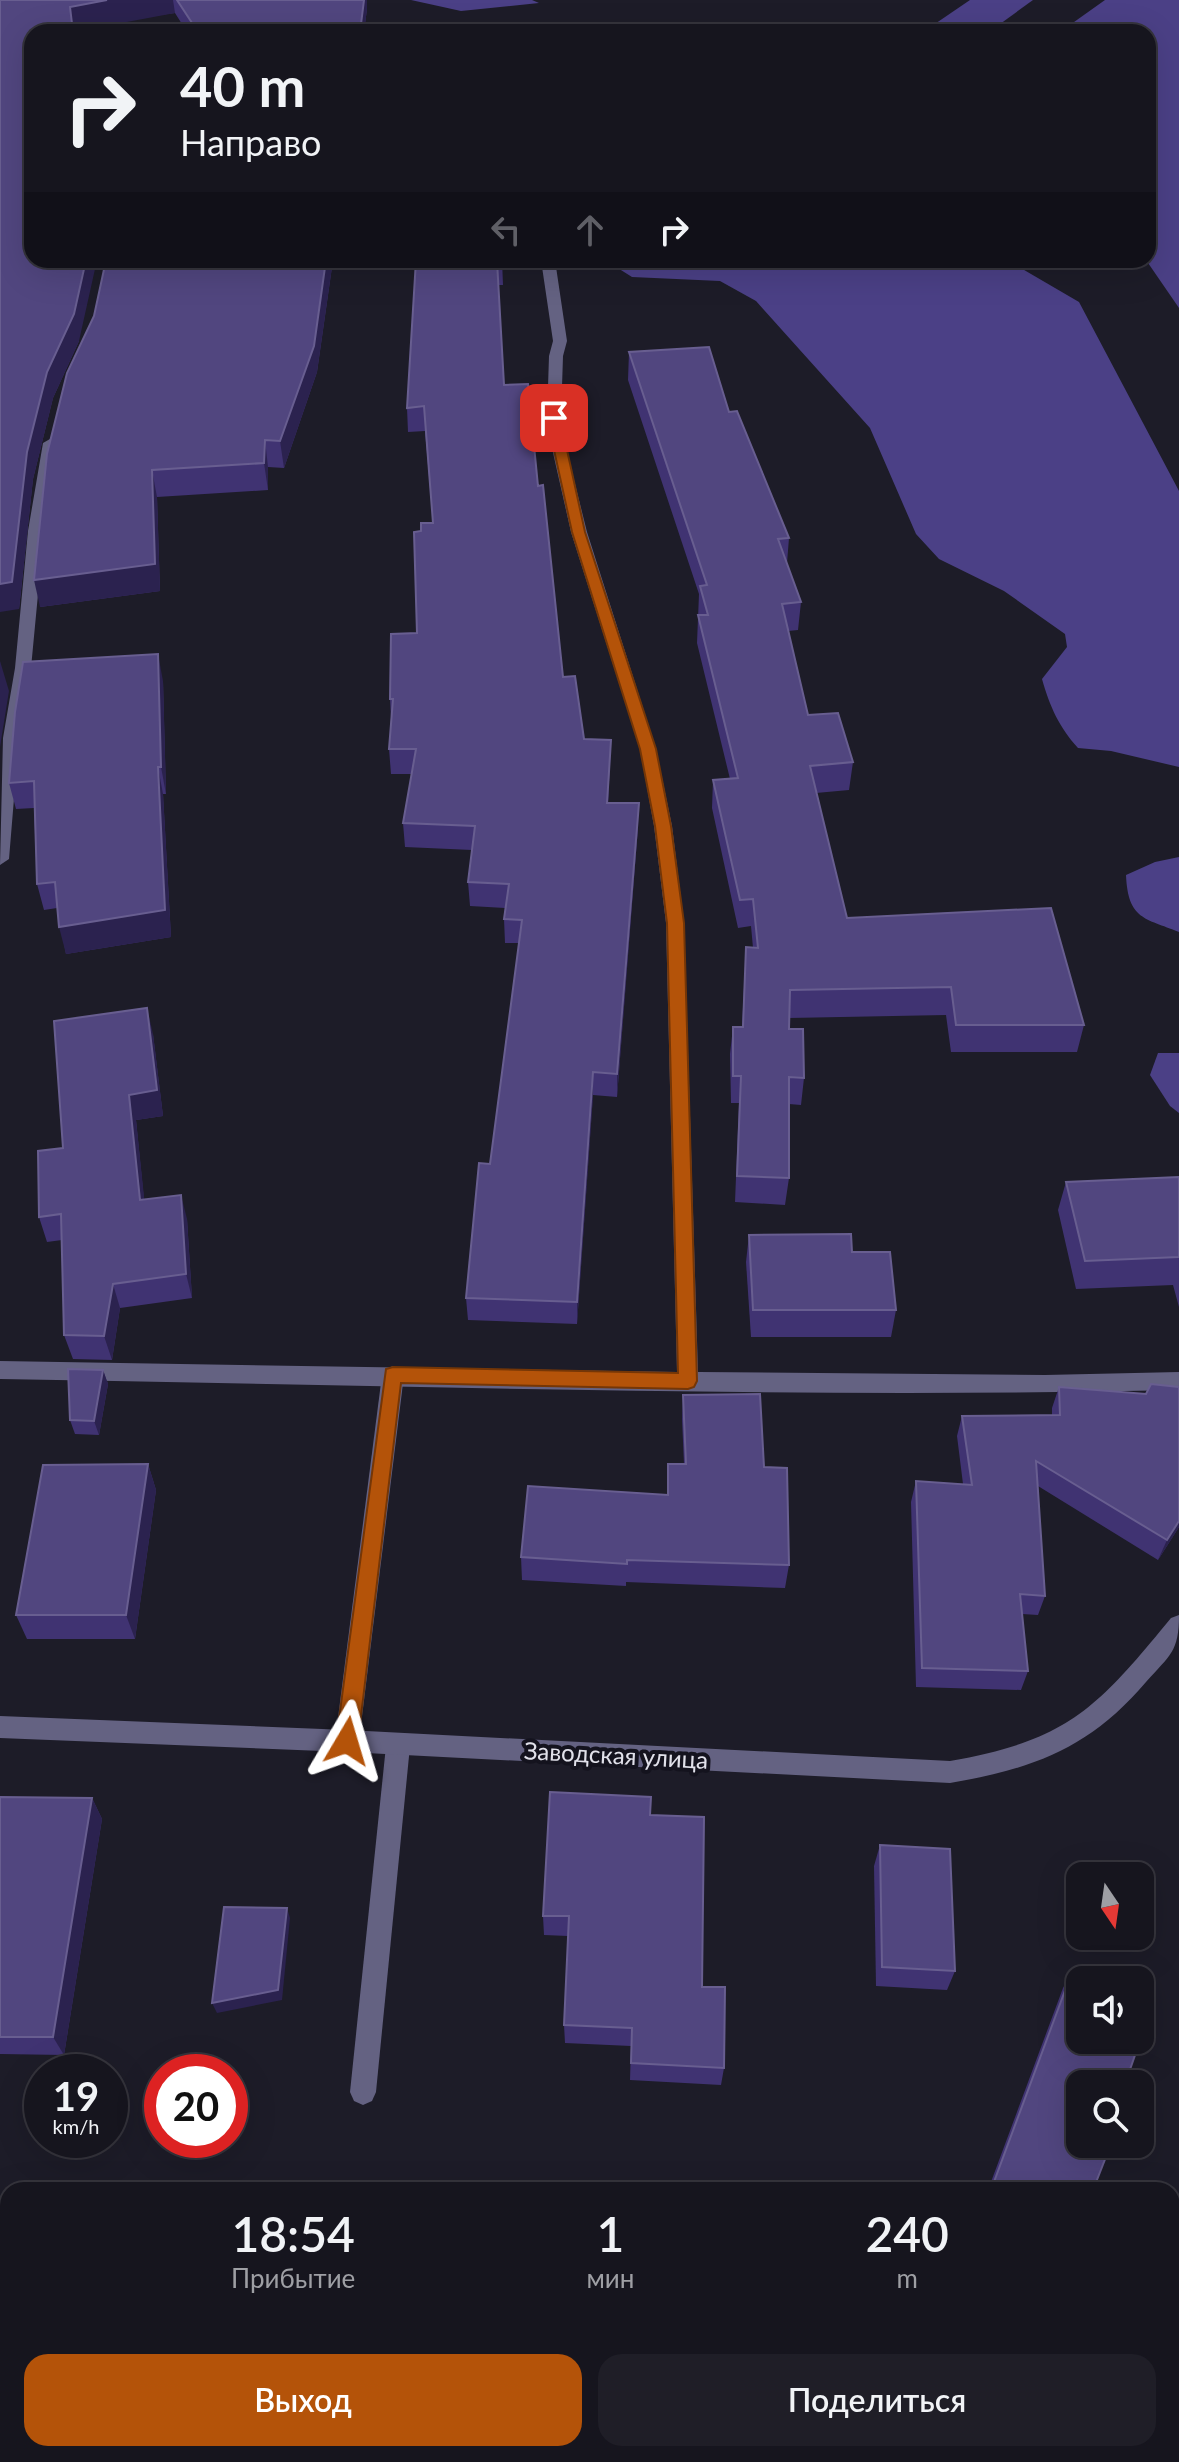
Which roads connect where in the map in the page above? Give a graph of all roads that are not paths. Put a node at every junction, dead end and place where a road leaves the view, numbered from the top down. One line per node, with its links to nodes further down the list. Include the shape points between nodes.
1 (549, 268): 6 (street, via 560,341 554,418 558,444 579,532 648,749 672,896)
2 (56, 424): 3 (street, via 43,480)
3 (0, 859)
4 (0, 1370): 5 (street)
5 (393, 1375): 6 (street); 10 (street)
6 (688, 1381): 7 (street)
7 (1179, 1381)
8 (1179, 1625): 11 (street, Заводская улица, via 1104,1713 1074,1736 995,1766 950,1772)
9 (0, 1727): 10 (street, Заводская улица)
10 (347, 1741): 11 (street, Заводская улица)
11 (398, 1746): 12 (street)
12 (363, 2092)

